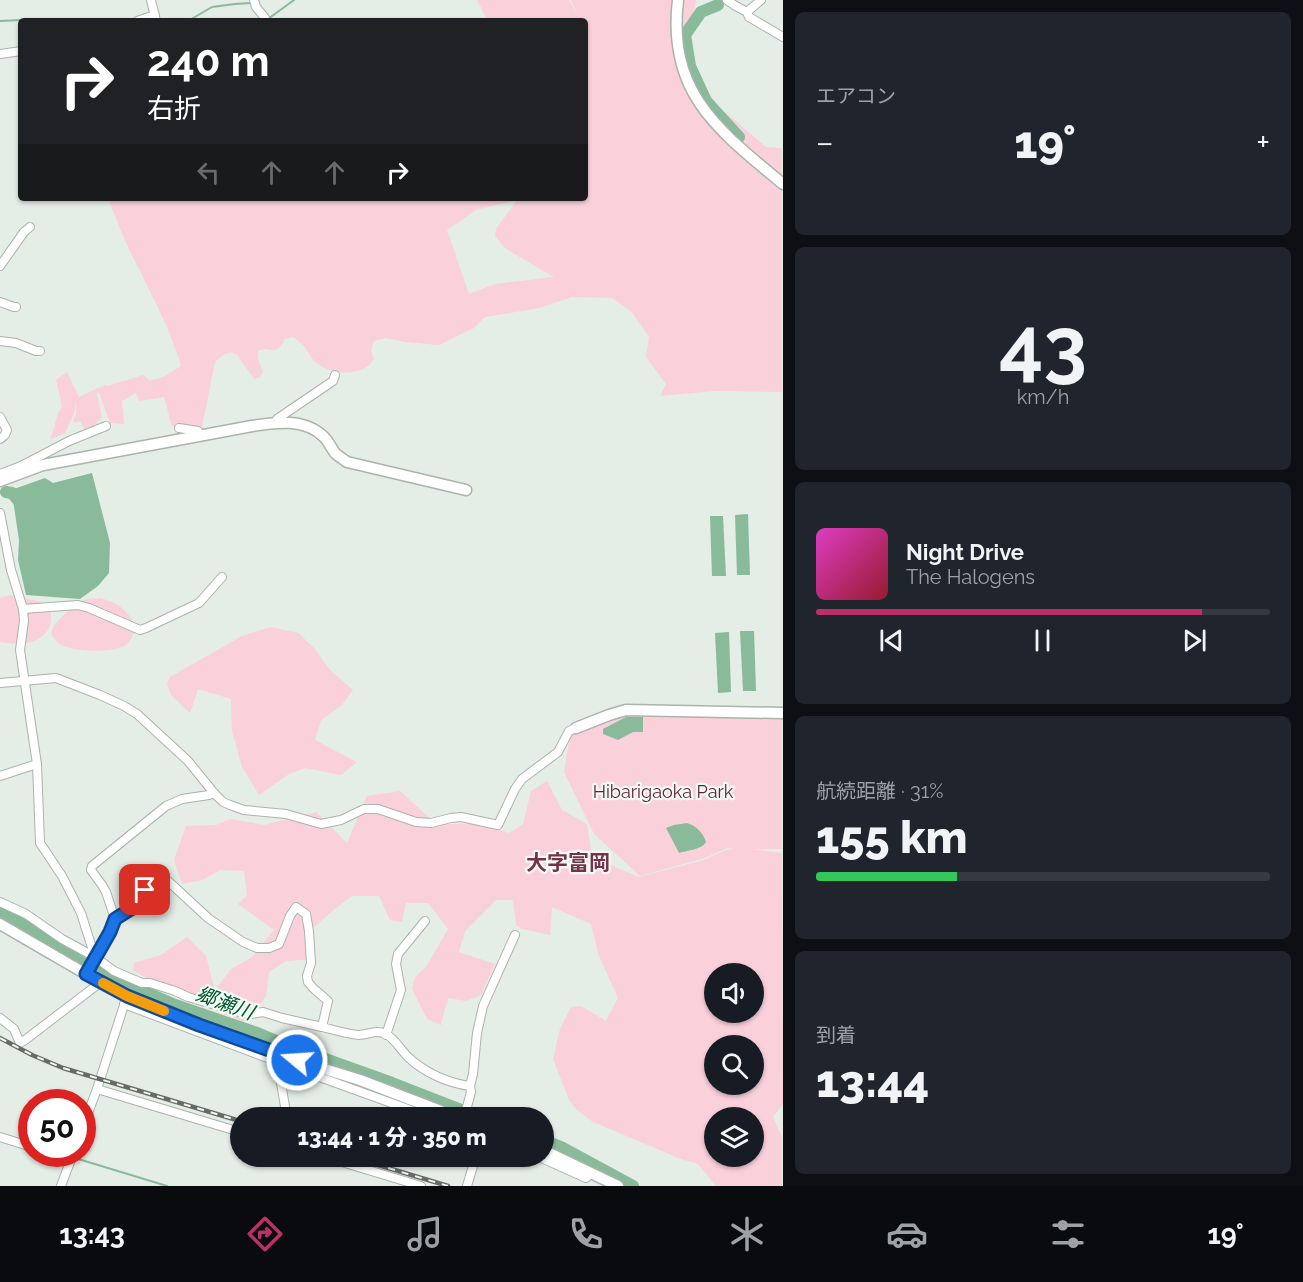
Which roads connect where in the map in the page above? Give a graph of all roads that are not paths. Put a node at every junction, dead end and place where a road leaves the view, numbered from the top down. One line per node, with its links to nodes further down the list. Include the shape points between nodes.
1 (151, 0): 7 (street)
2 (254, 0): 8 (street)
3 (678, 0): 12 (main road, via 678,49 695,98 715,125)
4 (727, 0): 6 (street)
5 (761, 0): 6 (street)
6 (747, 12): 9 (street, via 748,17)
7 (155, 18)
8 (265, 18)
9 (783, 37)
10 (18, 51): 11 (street)
11 (0, 54)
12 (783, 184)
13 (30, 227): 14 (street)
14 (0, 266)
15 (0, 302): 16 (street)
16 (16, 307)
17 (0, 341): 18 (street)
18 (40, 351)
19 (335, 375): 21 (street, via 333,381 277,419)
20 (0, 417): 25 (street, via 7,430)
21 (277, 423): 24 (main road); 28 (main road, via 312,427 347,462)
22 (106, 426): 26 (street)
23 (179, 428): 24 (street, via 195,430)
24 (200, 435): 27 (main road, via 59,461)
25 (0, 439)
26 (0, 474)
27 (0, 480)
28 (466, 490)
29 (0, 513): 31 (street)
30 (222, 577): 31 (street, via 199,603 140,630 78,605)
31 (23, 609): 32 (street, via 20,650)
32 (25, 680): 33 (street); 36 (street); 38 (street, via 56,678 124,706 188,761)
33 (0, 683)
34 (783, 713): 35 (main road, via 626,710)
35 (576, 728): 38 (street, via 569,731 553,757 522,779 498,825 461,818 416,822 372,808 317,824 286,814 230,806)
36 (38, 764): 37 (street); 44 (street, via 39,843 81,914)
37 (0, 776)
38 (214, 793): 40 (street, via 166,806 92,866)
39 (0, 902): 44 (street)
40 (115, 919): 44 (street); 49 (street, via 138,904 152,877 168,881 208,918 256,948 279,944 296,907 306,914 309,931 308,982 328,1001)
41 (425, 921): 50 (street, via 398,954 400,990)
42 (0, 924): 45 (main road)
43 (515, 935): 52 (street, via 483,1006)
44 (95, 957): 45 (street); 49 (street, via 114,971 142,983 243,1013 264,1012)
45 (87, 973): 46 (main road)
46 (101, 982): 47 (main road); 48 (street, via 20,1043 14,1029)
47 (126, 1000): 51 (main road); 53 (street)
48 (0, 1018)
49 (322, 1027): 50 (street, via 360,1035 373,1031)
50 (386, 1035): 52 (street, via 429,1072)
51 (277, 1058): 54 (street); 55 (street); 56 (main road, via 360,1080)
52 (470, 1086): 57 (street)
53 (97, 1089): 58 (street)
54 (285, 1107)
55 (404, 1107)
56 (435, 1107)
57 (468, 1107)
58 (230, 1129)
59 (0, 1137): 60 (street)
60 (18, 1143)
61 (554, 1155): 66 (main road)
62 (554, 1164): 66 (street, via 586,1178)
63 (68, 1167): 67 (street)
64 (358, 1167): 68 (street)
65 (473, 1167): 69 (street)
66 (592, 1173): 70 (main road)
67 (61, 1186)
68 (421, 1186)
69 (467, 1186)
70 (618, 1186)

